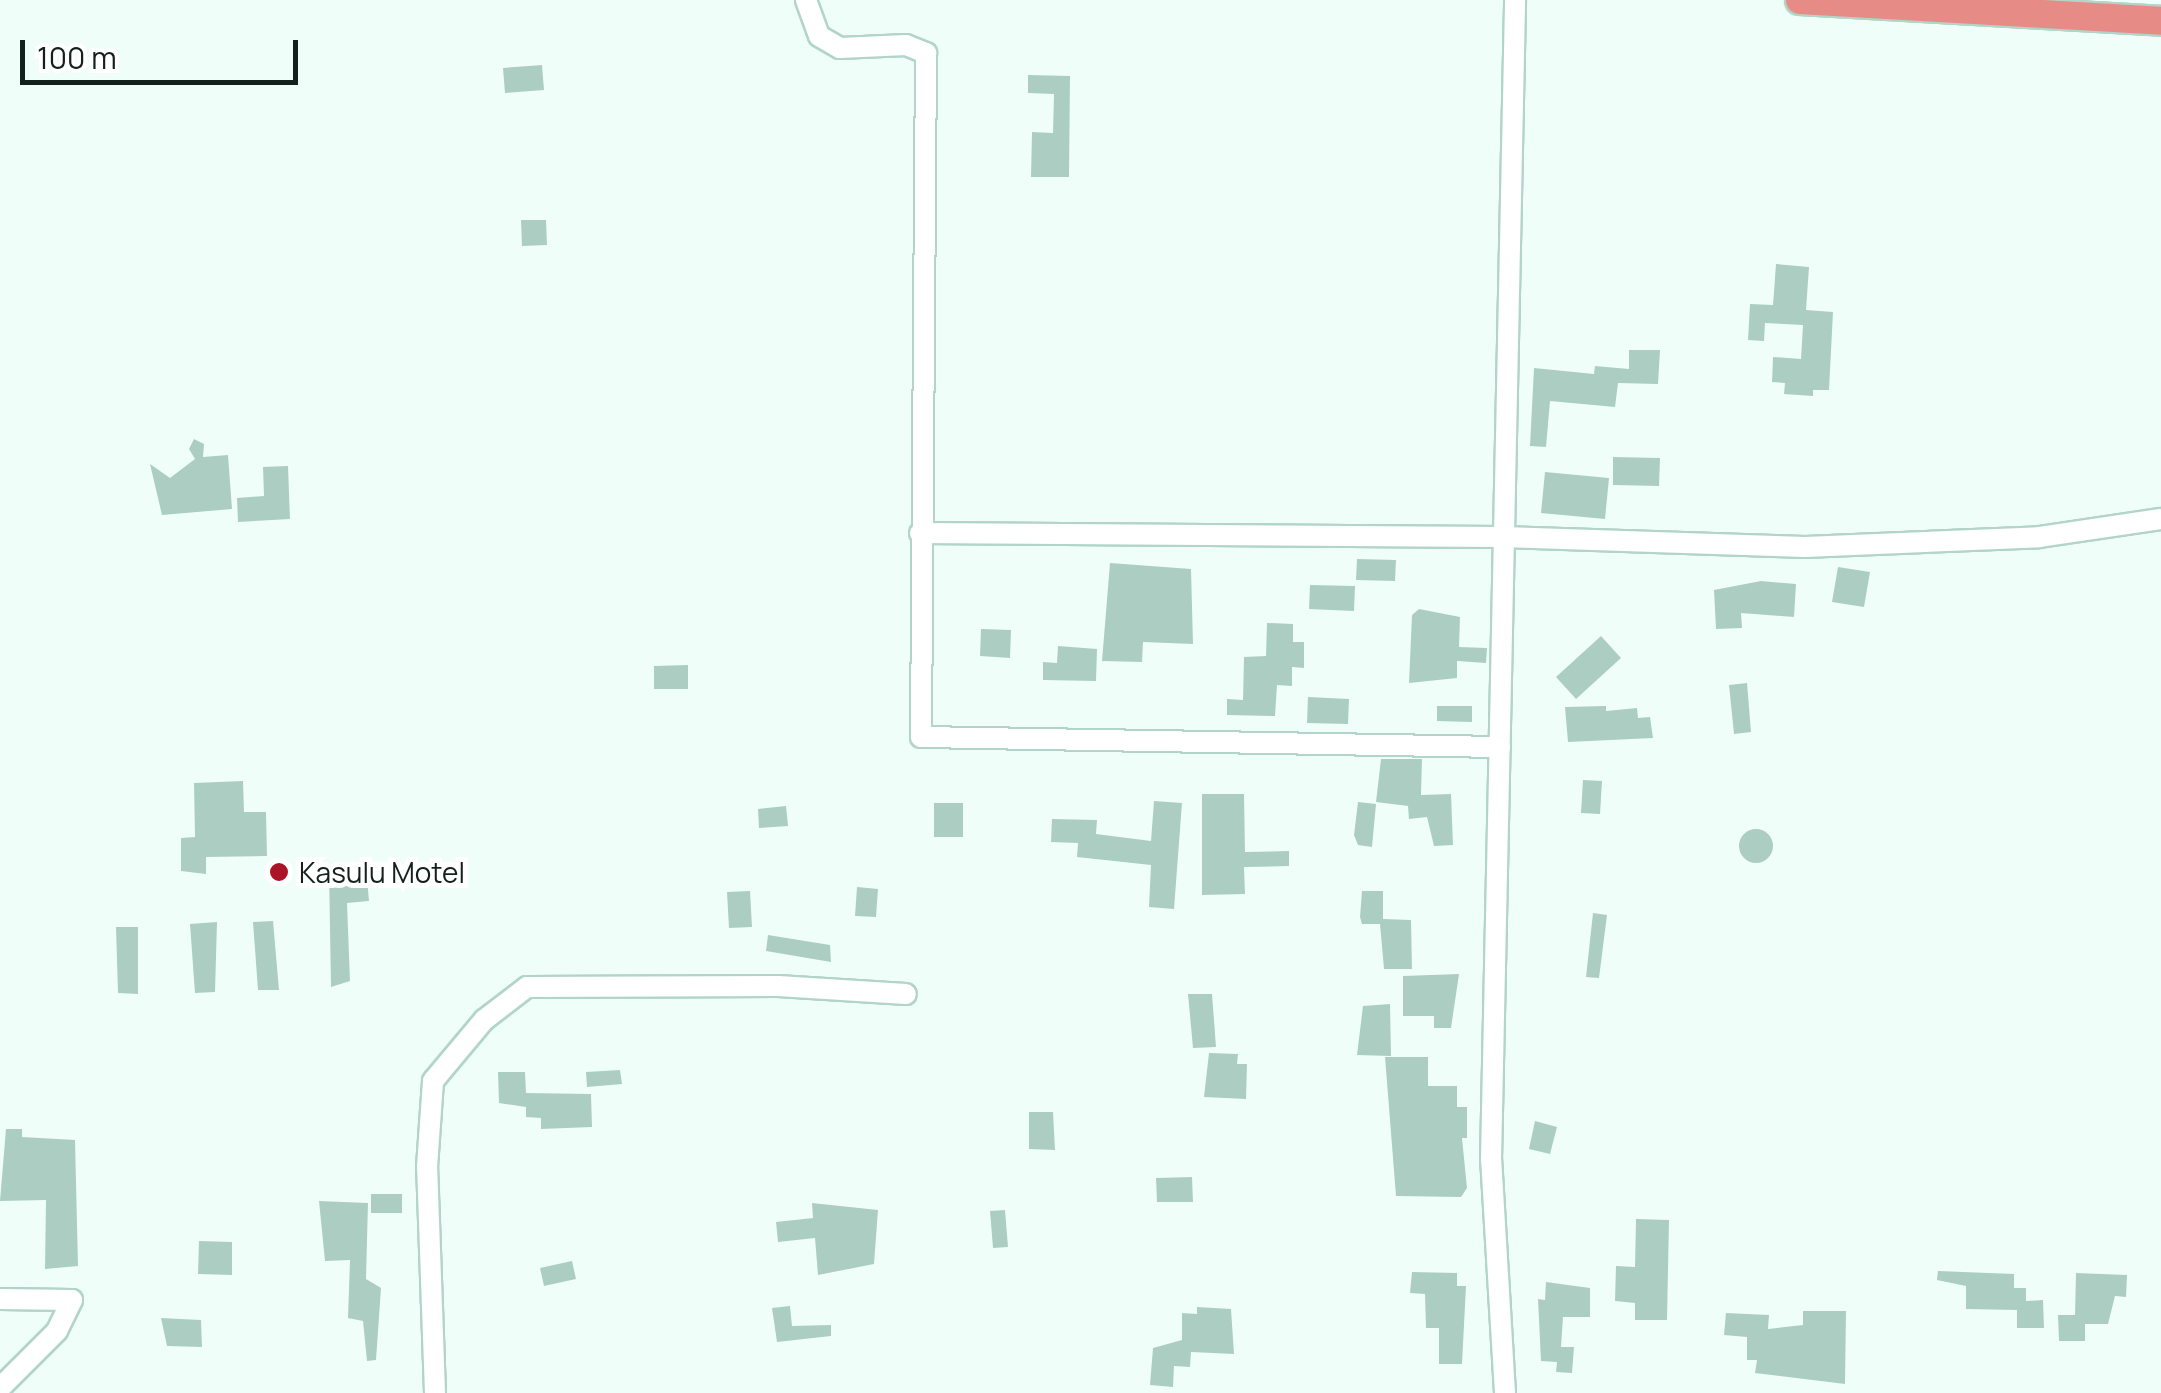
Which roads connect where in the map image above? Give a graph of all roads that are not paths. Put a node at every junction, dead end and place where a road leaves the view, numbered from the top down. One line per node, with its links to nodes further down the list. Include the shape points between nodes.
1 (806, 0): 6 (street, via 819,36 840,48 906,45 926,53)
2 (1514, 0): 7 (street)
3 (1800, 0): 4 (highway)
4 (2161, 21)
5 (2161, 519): 7 (street, via 2040,537 1805,547)
6 (920, 533): 7 (street); 8 (street, via 921,737)
7 (1503, 537): 8 (street)
8 (1500, 747): 13 (street, via 1491,1160)
9 (906, 994): 12 (street, via 778,986 528,988 484,1020 433,1081 427,1167)
10 (0, 1298): 11 (street, via 72,1300 56,1331)
11 (0, 1388)
12 (436, 1393)
13 (1505, 1393)

